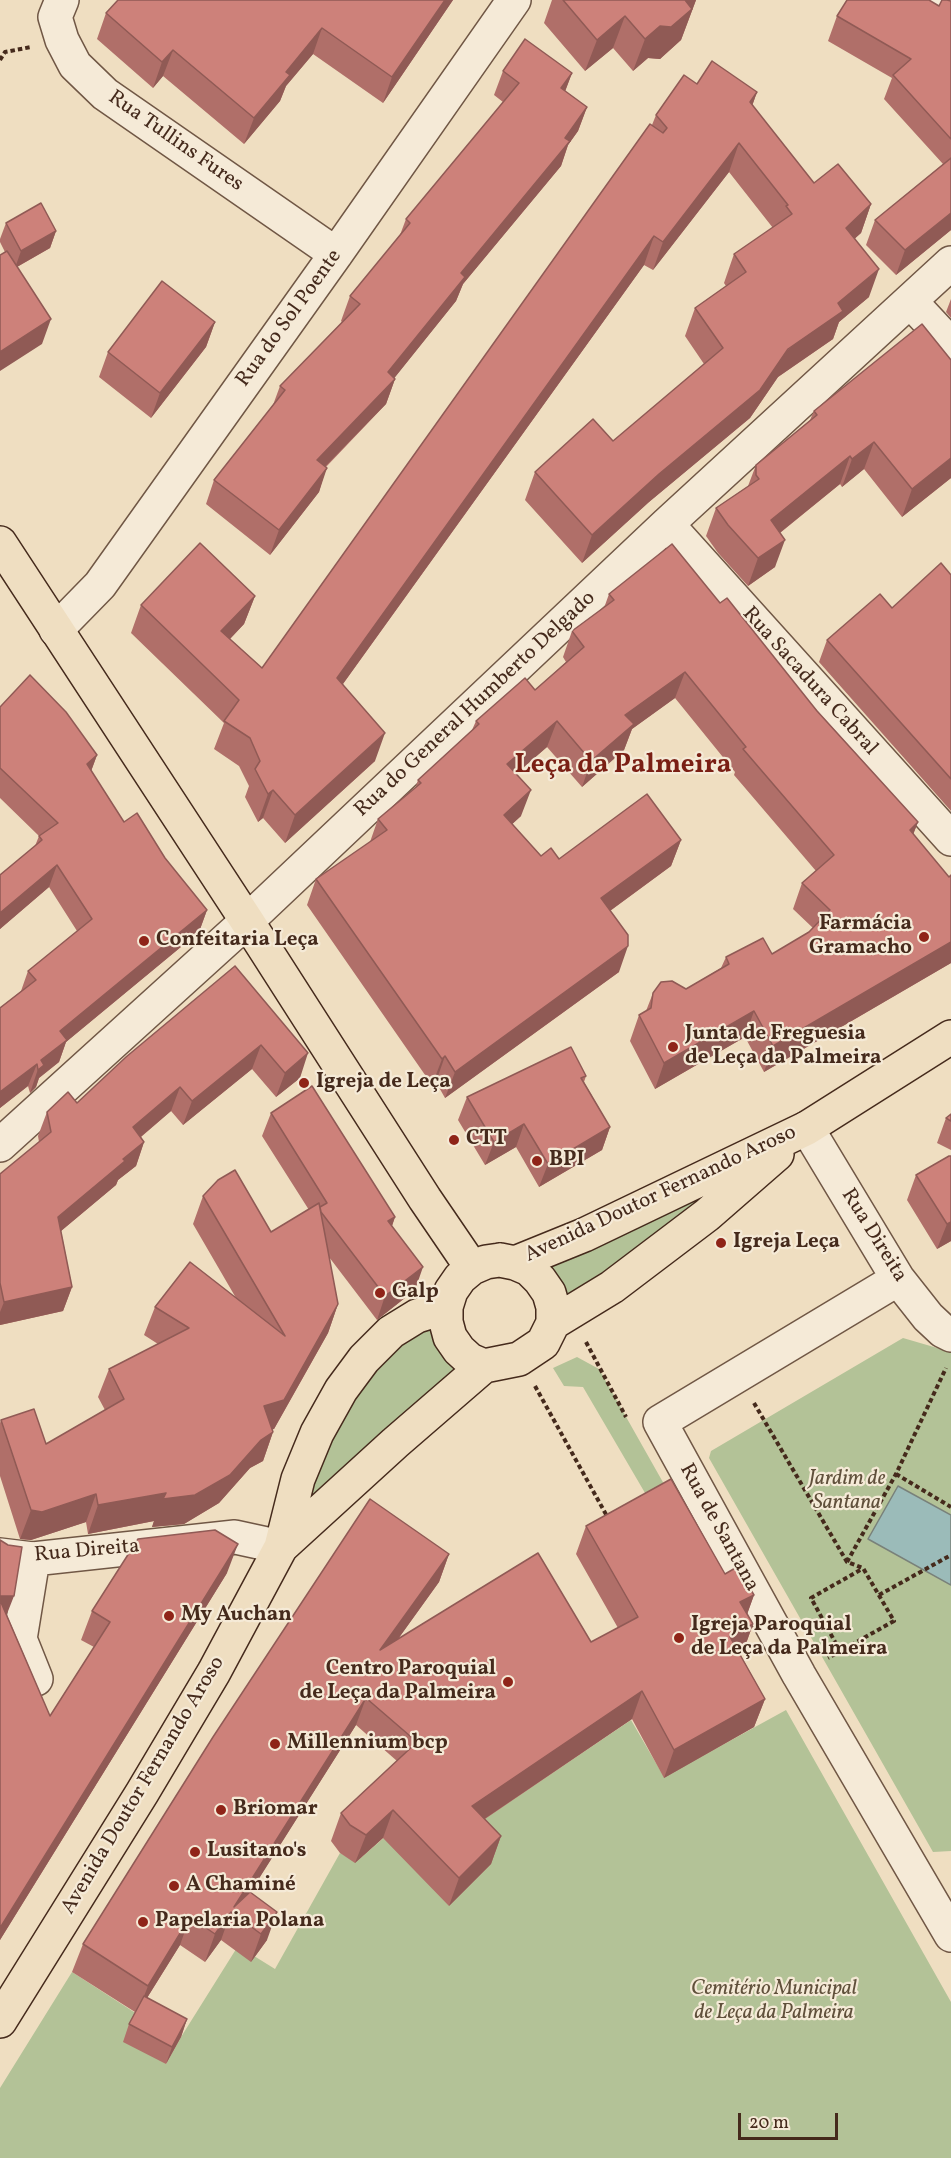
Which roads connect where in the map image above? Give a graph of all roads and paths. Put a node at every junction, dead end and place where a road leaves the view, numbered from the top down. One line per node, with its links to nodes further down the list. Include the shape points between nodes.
1 (62, 0): 5 (street, Rua Tullins Fures, via 55,17 62,40 75,65 105,94)
2 (514, 0): 5 (street, Rua do Sol Poente)
3 (930, 0): 4 (street)
4 (951, 12)
5 (336, 254): 11 (street, Rua do Sol Poente, via 100,585)
6 (951, 263): 7 (street, Rua do General Humberto Delgado)
7 (910, 301): 8 (street); 9 (street, Rua do General Humberto Delgado)
8 (951, 345)
9 (667, 524): 12 (street, Rua Sacadura Cabral); 13 (street, Rua do General Humberto Delgado)
10 (0, 543): 11 (main road)
11 (56, 630): 13 (main road)
12 (951, 839)
13 (247, 921): 16 (street, Rua do General Humberto Delgado); 18 (main road)
14 (951, 1037): 15 (main road, Avenida Doutor Fernando Aroso)
15 (807, 1128): 17 (main road, Avenida Doutor Fernando Aroso, via 584,1235); 19 (street, Rua Direita); 21 (main road, Avenida Doutor Fernando Aroso, via 707,1215 612,1287)
16 (0, 1145)
17 (515, 1263): 18 (main road, via 501,1260); 21 (main road, via 540,1280)
18 (472, 1268): 20 (main road, via 451,1291)
19 (898, 1279): 22 (street, Rua Direita, via 928,1317); 26 (street)
20 (446, 1307): 24 (main road, via 450,1337 470,1360); 31 (main road, Avenida Doutor Fernando Aroso, via 417,1316 391,1332 364,1359 342,1390 317,1433 298,1479)
21 (562, 1317): 23 (main road, via 543,1343); 27 (path, via 599,1369 637,1436)
22 (951, 1335)
23 (519, 1359): 24 (main road); 30 (path)
24 (484, 1366): 31 (main road, Avenida Doutor Fernando Aroso)
25 (946, 1367): 28 (path)
26 (738, 1375): 27 (street); 35 (path)
27 (660, 1422): 39 (street, Rua de Santana)
28 (896, 1474): 29 (path); 35 (path)
29 (951, 1507)
30 (610, 1522)
31 (282, 1547): 34 (street, Rua Direita, via 235,1537); 42 (main road, Avenida Doutor Fernando Aroso, via 172,1743)
32 (0, 1555): 34 (street, Rua Direita)
33 (951, 1555): 37 (path)
34 (33, 1559): 40 (street, via 20,1639)
35 (847, 1562): 36 (path)
36 (863, 1568): 37 (path); 38 (path, via 811,1598)
37 (879, 1595): 38 (path, via 894,1621)
38 (840, 1651): 39 (path)
39 (798, 1675): 41 (street, Rua de Santana)
40 (36, 1679)
41 (951, 1935)
42 (0, 2019)

